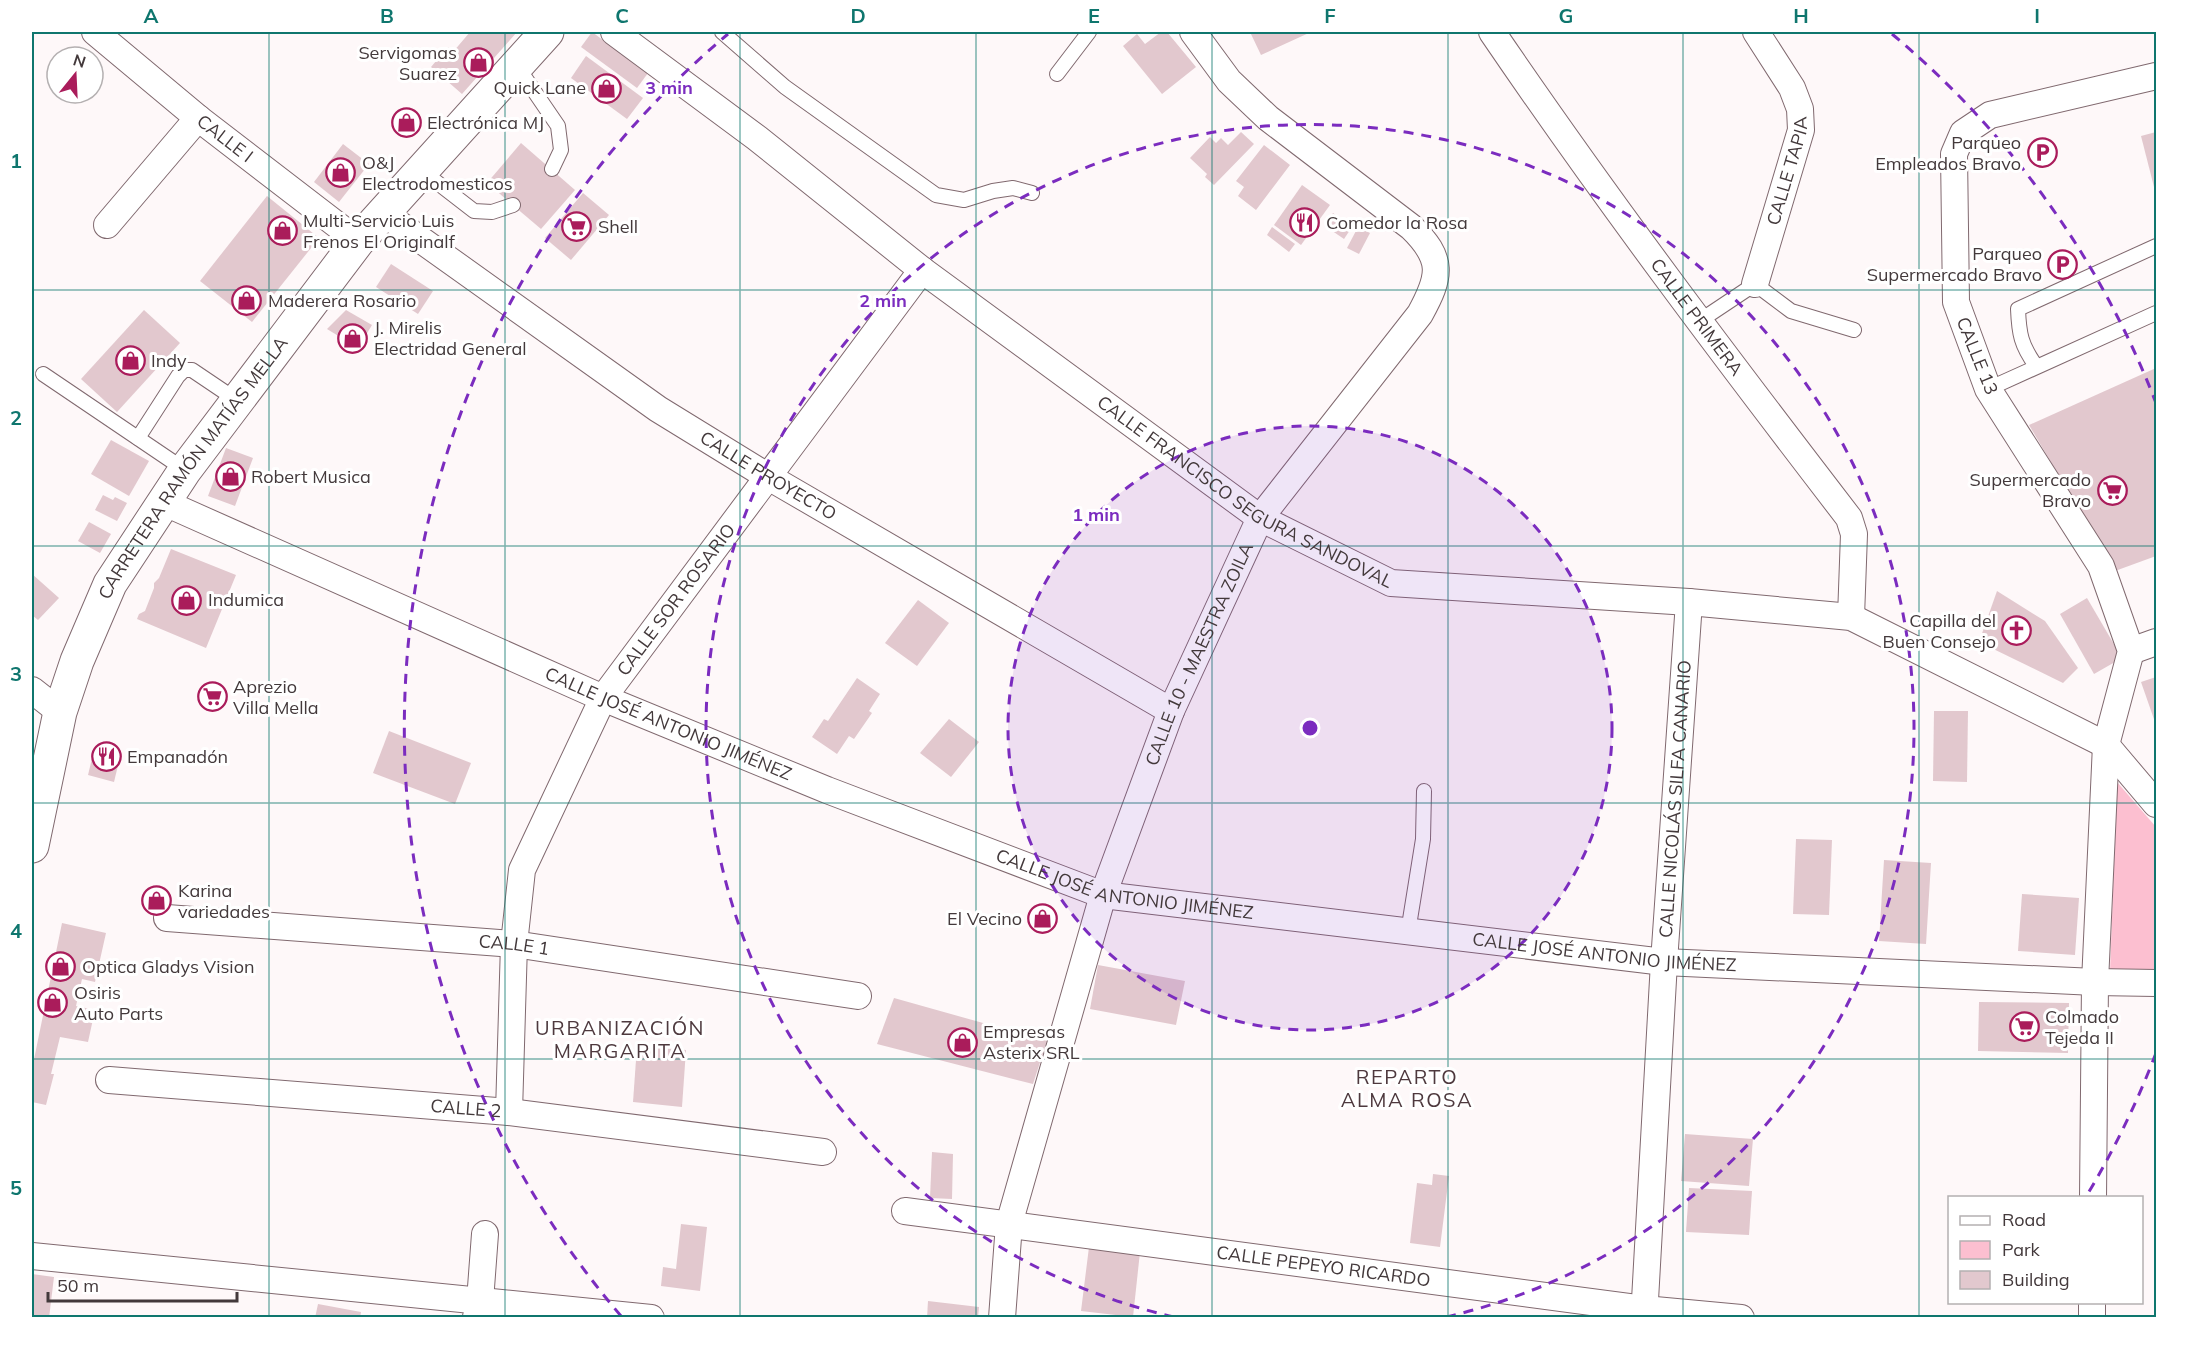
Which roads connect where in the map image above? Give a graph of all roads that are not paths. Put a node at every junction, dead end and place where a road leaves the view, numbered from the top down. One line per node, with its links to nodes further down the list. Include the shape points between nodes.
1 (95, 32): 12 (street, CALLE I)
2 (547, 32): 9 (main road, CARRETERA RAMÓN MATÍAS MELLA)
3 (614, 32): 21 (street, CALLE FRANCISCO SEGURA SANDOVAL, via 757,138)
4 (722, 32): 15 (lane, via 784,87 936,195 964,200 1013,188)
5 (1089, 32): 10 (lane)
6 (1193, 32): 34 (street, CALLE 10 - MAESTRA ZOILA, via 1229,81 1268,118 1411,227 1434,256 1436,274 1431,295 1420,314)
7 (1492, 32): 24 (street, CALLE PRIMERA, via 1563,138)
8 (1756, 32): 22 (street, CALLE TAPIA, via 1792,88 1800,109 1801,130)
9 (516, 65): 13 (lane, via 558,126 561,150); 14 (main road, CARRETERA RAMÓN MATÍAS MELLA)
10 (1057, 74)
11 (2157, 76): 28 (street, CALLE 13, via 1990,115 1963,133 1954,154 1956,302)
12 (198, 118): 18 (street); 19 (street, CALLE I)
13 (552, 169)
14 (421, 170): 16 (lane, via 474,211 492,212); 17 (main road, CARRETERA RAMÓN MATÍAS MELLA)
15 (1032, 194)
16 (513, 205)
17 (382, 212): 19 (main road, CARRETERA RAMÓN MATÍAS MELLA); 32 (street, CALLE PROYECTO, via 658,409)
18 (106, 225)
19 (358, 241): 29 (main road, CARRETERA RAMÓN MATÍAS MELLA)
20 (2157, 246): 26 (lane, via 2018,309 2024,349)
21 (922, 270): 32 (street, CALLE SOR ROSARIO); 34 (street, CALLE FRANCISCO SEGURA SANDOVAL)
22 (1755, 284): 24 (lane); 25 (lane, via 1791,311)
23 (2157, 313): 26 (lane)
24 (1698, 322): 36 (street, CALLE PRIMERA, via 1849,518 1854,534)
25 (1854, 330)
26 (2036, 366): 28 (lane)
27 (43, 374): 30 (lane)
28 (1988, 389): 38 (street, CALLE 13, via 2101,566)
29 (238, 401): 30 (lane, via 192,370 183,370); 31 (main road, CARRETERA RAMÓN MATÍAS MELLA)
30 (138, 438): 31 (lane)
31 (185, 470): 33 (main road, CARRETERA RAMÓN MATÍAS MELLA)
32 (767, 476): 40 (street, CALLE SOR ROSARIO); 41 (street, CALLE PROYECTO)
33 (163, 502): 40 (street, CALLE JOSÉ ANTONIO JIMÉNEZ); 42 (main road, CARRETERA RAMÓN MATÍAS MELLA, via 110,584)
34 (1260, 518): 35 (street, CALLE FRANCISCO SEGURA SANDOVAL, via 1391,583); 41 (street, CALLE 10 - MAESTRA ZOILA)
35 (1689, 602): 36 (street, CALLE FRANCISCO SEGURA SANDOVAL); 51 (street, CALLE NICOLÁS SILFA CANARIO)
36 (1851, 617): 43 (street, CALLE FRANCISCO SEGURA SANDOVAL)
37 (2157, 642): 38 (street)
38 (2132, 651): 43 (street)
39 (32, 690): 42 (street)
40 (603, 698): 47 (street, CALLE JOSÉ ANTONIO JIMÉNEZ, via 827,790); 50 (street, CALLE SOR ROSARIO, via 522,870)
41 (1171, 711): 47 (street, CALLE 10 - MAESTRA ZOILA)
42 (60, 712): 46 (main road, CARRETERA RAMÓN MATÍAS MELLA)
43 (2106, 745): 45 (street, CALLE FRANCISCO SEGURA SANDOVAL); 52 (street)
44 (1424, 791): 49 (lane, via 1423,839)
45 (2157, 804)
46 (32, 846)
47 (1103, 896): 49 (street, CALLE JOSÉ ANTONIO JIMÉNEZ); 60 (street, CALLE 10 - MAESTRA ZOILA)
48 (167, 918): 50 (street, CALLE 1)
49 (1408, 932): 51 (street, CALLE JOSÉ ANTONIO JIMÉNEZ)
50 (514, 944): 54 (street, CALLE 1); 56 (street, CALLE SOR ROSARIO)
51 (1664, 962): 52 (street, CALLE JOSÉ ANTONIO JIMÉNEZ); 64 (street, CALLE NICOLÁS SILFA CANARIO)
52 (2095, 982): 53 (street, CALLE JOSÉ ANTONIO JIMÉNEZ); 58 (street)
53 (2157, 983)
54 (858, 996)
55 (109, 1080): 56 (street, CALLE 2)
56 (509, 1112): 57 (street, CALLE 2)
57 (823, 1152)
58 (2093, 1196)
59 (905, 1211): 60 (street, CALLE PEPEYO RICARDO)
60 (1009, 1224): 64 (street, CALLE PEPEYO RICARDO); 66 (street, CALLE 10 - MAESTRA ZOILA)
61 (485, 1234): 63 (street)
62 (32, 1256): 63 (street)
63 (478, 1309): 65 (street)
64 (1644, 1313): 67 (street, CALLE PEPEYO RICARDO)
65 (651, 1317)
66 (1002, 1317)
67 (1741, 1317)

